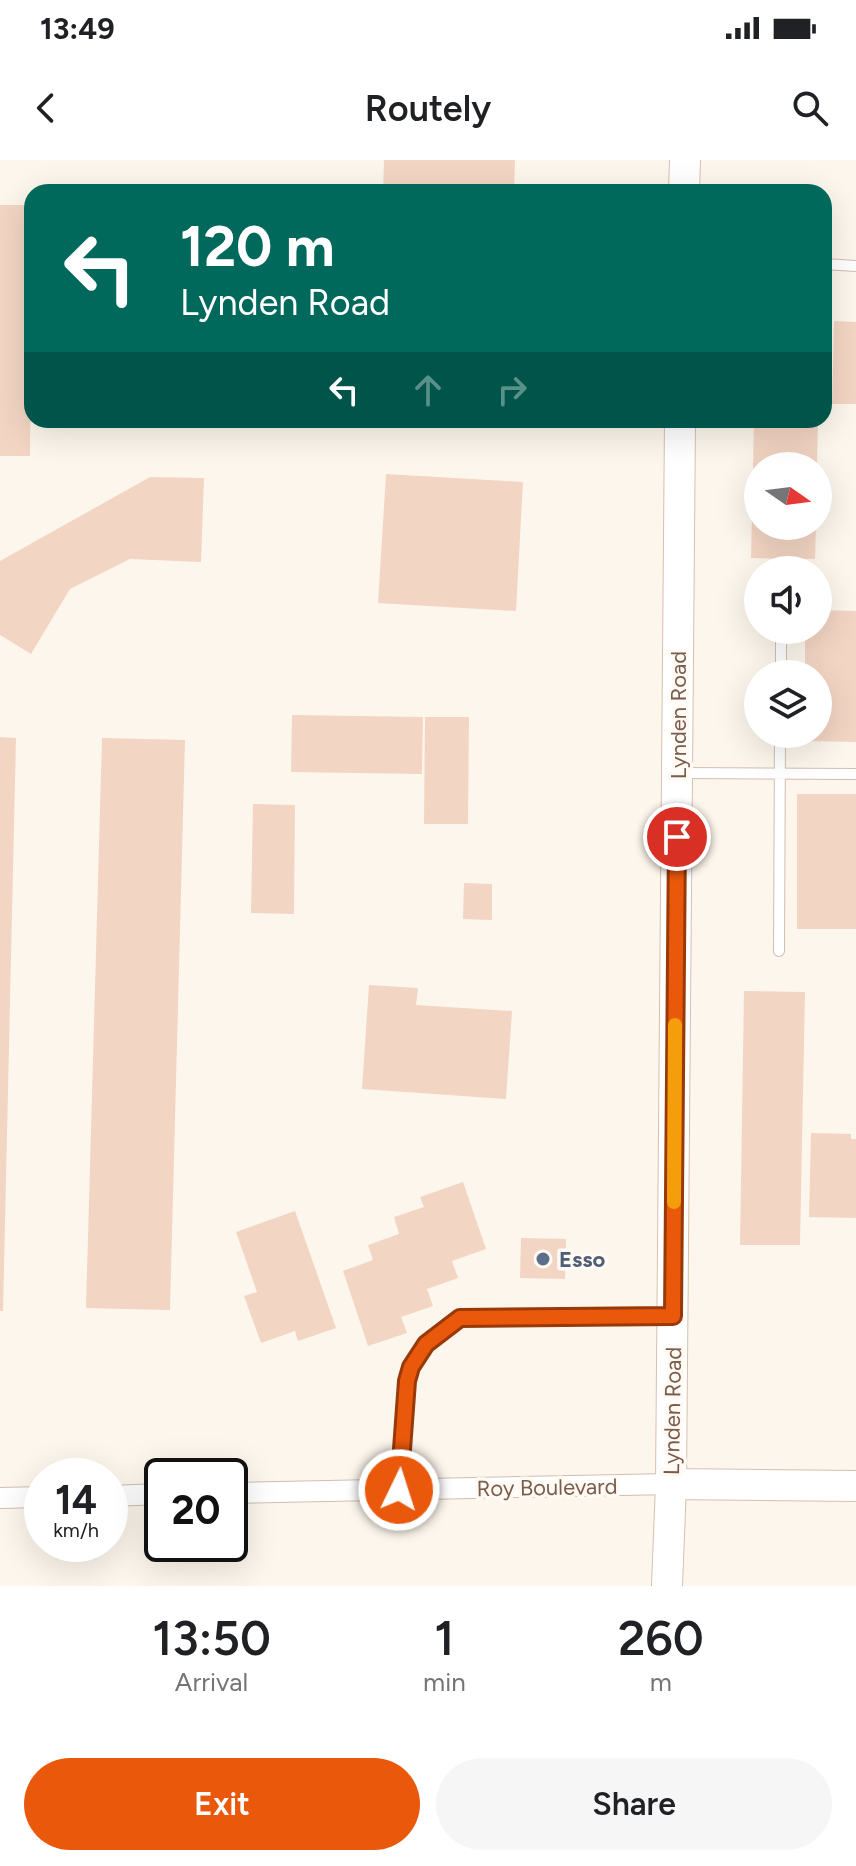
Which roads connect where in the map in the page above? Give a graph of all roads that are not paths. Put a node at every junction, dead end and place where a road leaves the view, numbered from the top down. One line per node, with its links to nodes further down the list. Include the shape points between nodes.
1 (685, 160): 2 (main road)
2 (684, 184)
3 (832, 264): 4 (lane)
4 (856, 266)
5 (680, 428): 7 (main road, Lynden Road)
6 (780, 748): 8 (lane)
7 (677, 773): 8 (lane); 11 (main road, Lynden Road)
8 (780, 773): 9 (lane); 10 (lane)
9 (856, 774)
10 (779, 951)
11 (673, 1316): 12 (main road, Lynden Road); 14 (lane, via 460,1318 426,1344 411,1367)
12 (671, 1484): 13 (main road); 14 (street, Roy Boulevard); 18 (main road, Lynden Road)
13 (856, 1486)
14 (399, 1490): 15 (street, Roy Boulevard)
15 (248, 1493)
16 (24, 1497): 17 (street)
17 (0, 1498)
18 (667, 1586)

